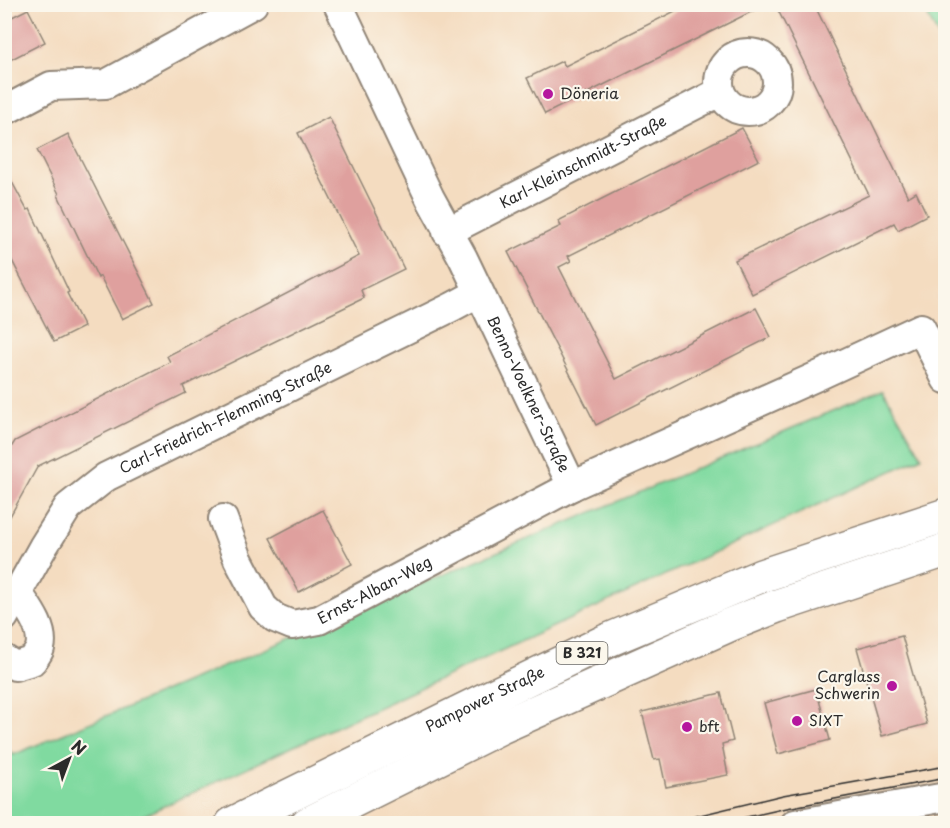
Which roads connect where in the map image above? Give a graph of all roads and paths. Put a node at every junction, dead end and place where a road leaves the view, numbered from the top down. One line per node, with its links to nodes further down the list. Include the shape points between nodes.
1 (253, 4): 4 (street, via 106,84 51,86)
2 (338, 4): 5 (street, Benno-Voelkner-Straße)
3 (720, 92): 5 (street, Karl-Kleinschmidt-Straße)
4 (4, 111)
5 (447, 232): 6 (street, Benno-Voelkner-Straße)
6 (478, 292): 8 (street, Benno-Voelkner-Straße); 12 (street, Carl-Friedrich-Flemming-Straße, via 106,477 68,507)
7 (945, 379): 8 (street, Benno-Voelkner-Straße, via 921,328)
8 (572, 486): 10 (street, Ernst-Alban-Weg, via 319,620 292,625 275,618 263,607)
9 (945, 515): 15 (main road, Pampower Straße / B 321, via 761,576 606,641)
10 (223, 519)
11 (945, 550): 16 (main road, Pampower Straße / B 321, via 729,625 501,727)
12 (11, 605): 13 (street, Carl-Friedrich-Flemming-Straße, via 29,610 40,634 40,649 32,661 15,666)
13 (4, 659)
14 (945, 797): 17 (street)
15 (232, 824)
16 (307, 824)
17 (795, 824)

